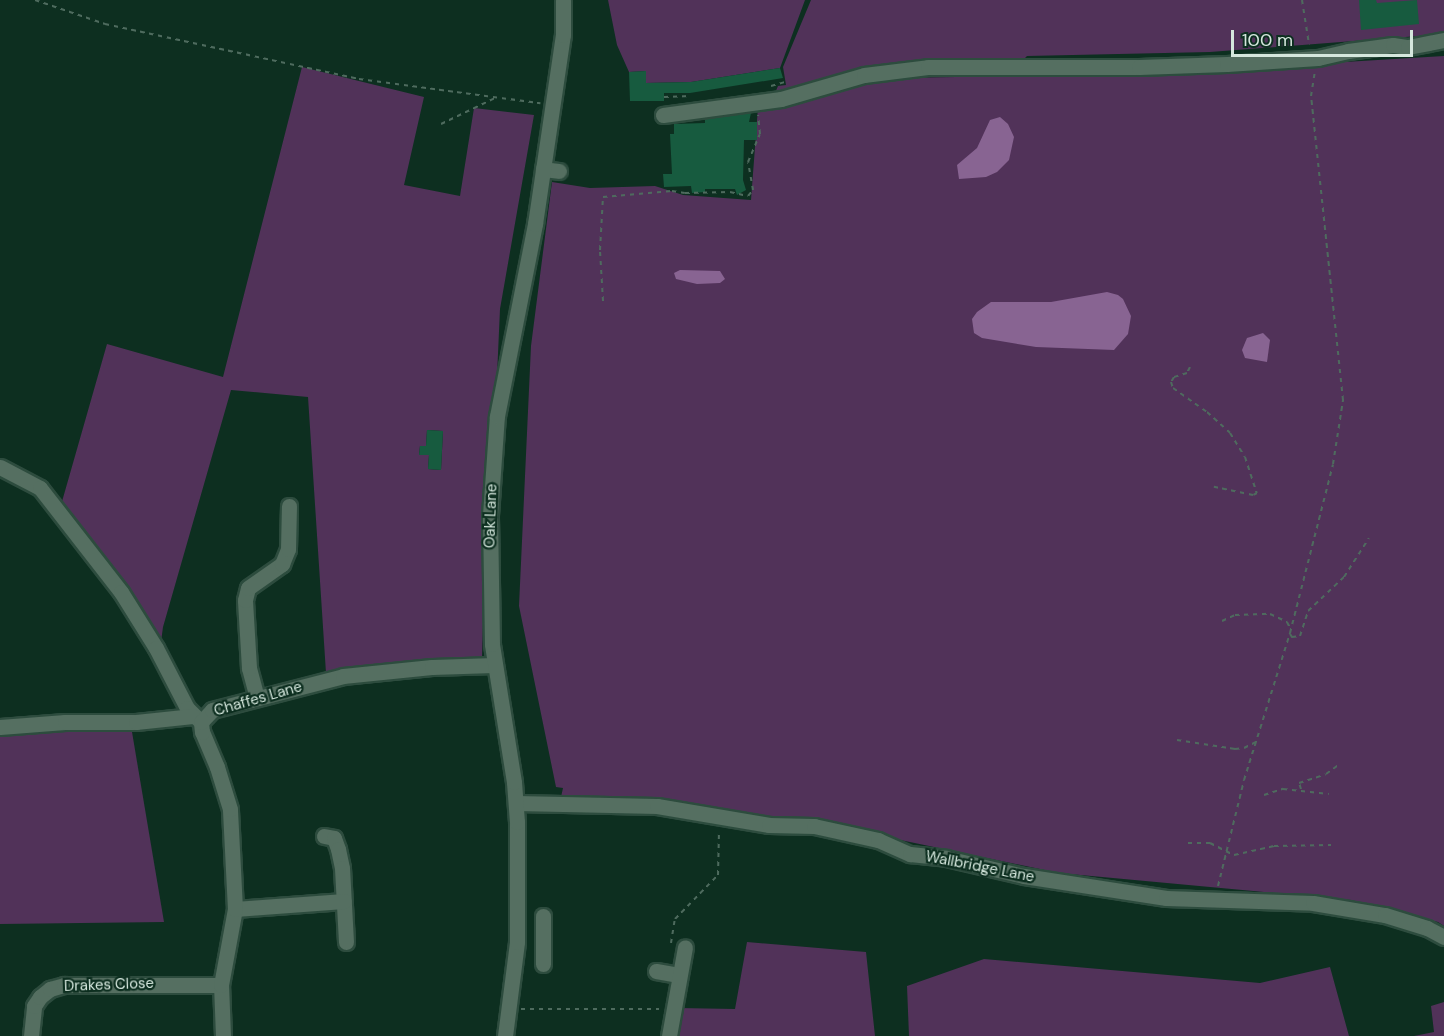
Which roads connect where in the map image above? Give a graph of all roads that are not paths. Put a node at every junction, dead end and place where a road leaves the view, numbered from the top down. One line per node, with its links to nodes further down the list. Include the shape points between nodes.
1 (563, 0): 4 (street, Oak Lane, via 563,35)
2 (1444, 40): 3 (street, via 1318,58 1139,67 928,67 864,75 781,99)
3 (663, 115)
4 (547, 142): 5 (street); 8 (street, Oak Lane, via 551,170 535,224 497,416 490,515)
5 (563, 144)
6 (0, 467): 10 (street, via 40,488 121,592)
7 (289, 506): 9 (street, via 288,549 282,564 248,588 245,600 249,668)
8 (494, 665): 9 (street, Chaffes Lane, via 343,676); 12 (street, Oak Lane)
9 (257, 698): 10 (street, Chaffes Lane, via 212,710)
10 (197, 719): 11 (street); 15 (street, Chaffes Lane, via 218,766 230,809)
11 (0, 727)
12 (516, 803): 17 (street, Wallbridge Lane, via 657,806 769,825 814,826 878,840 910,854 1024,876 1166,898 1313,903 1385,915); 20 (street, Oak Lane)
13 (324, 836): 14 (street, via 336,841)
14 (344, 901): 15 (street); 19 (street)
15 (235, 909): 25 (street, Chaffes Lane)
16 (543, 916): 18 (street)
17 (1444, 937)
18 (543, 940): 20 (street); 22 (street)
19 (346, 942)
20 (517, 942): 28 (street, Oak Lane)
21 (685, 947): 24 (street)
22 (543, 964)
23 (656, 970): 24 (street)
24 (679, 975): 29 (street)
25 (221, 985): 26 (street, Drakes Close, via 64,985 50,989 34,1006); 27 (street, Chaffes Lane)
26 (31, 1036)
27 (223, 1036)
28 (505, 1036)
29 (669, 1036)

